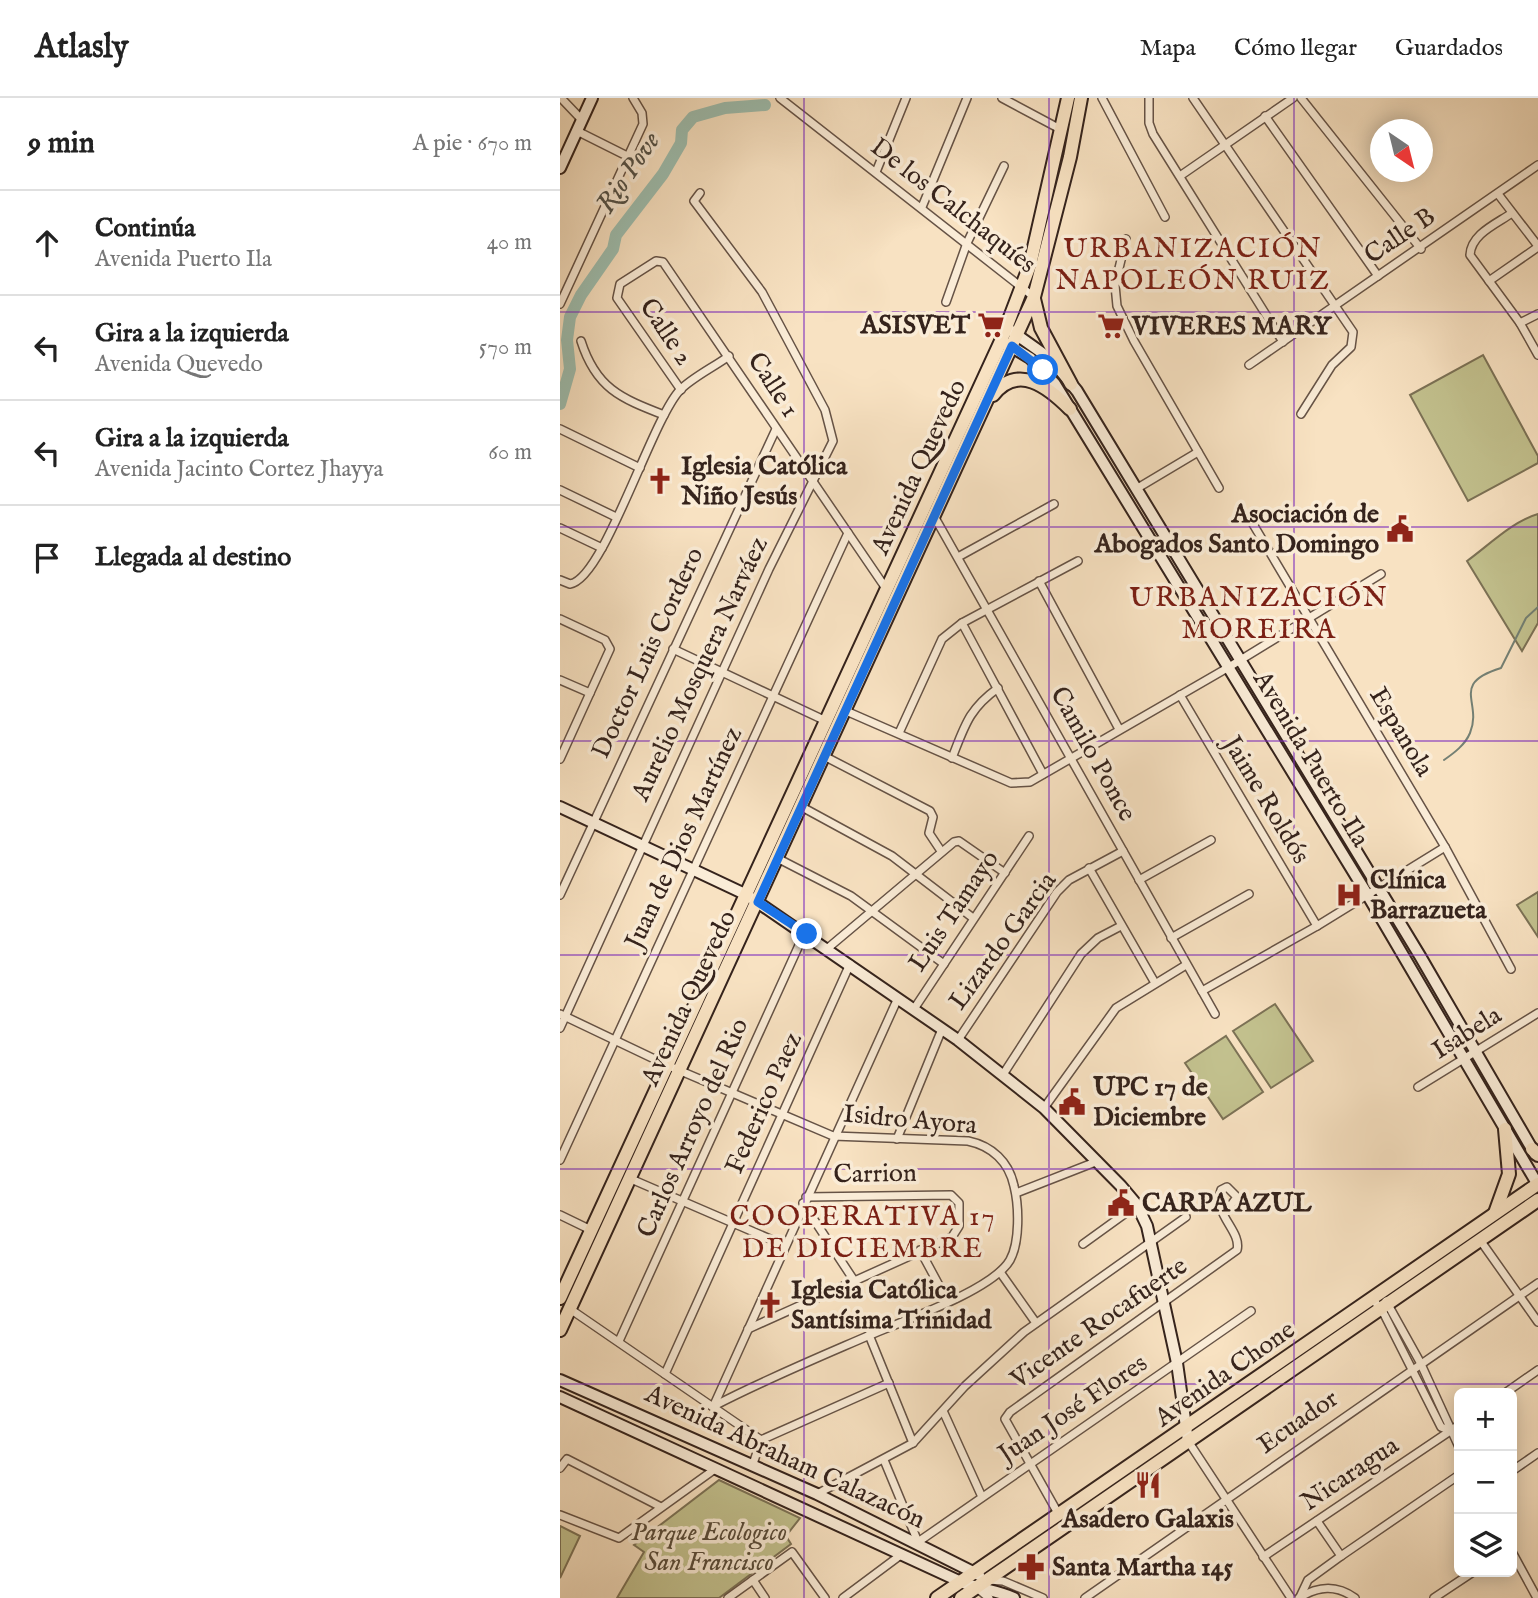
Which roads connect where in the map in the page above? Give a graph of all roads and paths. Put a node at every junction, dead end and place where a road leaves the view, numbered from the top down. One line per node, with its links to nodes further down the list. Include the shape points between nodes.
1 (561, 98): 16 (street)
2 (592, 98): 16 (street)
3 (633, 98): 19 (street, via 643,124)
4 (780, 98): 23 (street, De los Calchaquíes)
5 (967, 98): 27 (street)
6 (1002, 98): 17 (street)
7 (1068, 98): 17 (main road, Avenida Quevedo)
8 (1082, 98): 37 (main road, Avenida Quevedo)
9 (1102, 98): 29 (street)
10 (1149, 98): 24 (street, via 1149,123)
11 (1193, 98): 18 (street)
12 (1293, 98): 15 (street)
13 (1301, 98): 33 (street)
14 (903, 100): 23 (street)
15 (1265, 116): 18 (street); 34 (street)
16 (580, 126): 19 (street); 22 (street)
17 (1062, 130): 36 (main road, Avenida Quevedo)
18 (1226, 143): 24 (street); 41 (street)
19 (629, 156): 40 (street)
20 (1538, 165): 26 (street, Calle B)
21 (1004, 166): 31 (street)
22 (560, 168)
23 (876, 172): 27 (street, De los Calchaquíes)
24 (1180, 176): 46 (street)
25 (700, 193): 61 (street, Aurelio Mosquera Narváez, via 695,198 697,205 762,292 831,423 830,449)
26 (1498, 194): 28 (street); 33 (street, Calle B)
27 (922, 207): 31 (street, De los Calchaquíes)
28 (1512, 213): 32 (street); 35 (street, via 1470,246 1470,255)
29 (1165, 217)
30 (1126, 239): 59 (street, via 1115,285 1117,306)
31 (967, 243): 36 (street, De los Calchaquíes); 39 (street)
32 (1538, 246): 35 (street)
33 (1421, 249): 34 (street, Calle B)
34 (1378, 276): 41 (street, Calle B)
35 (1489, 281): 43 (street)
36 (1023, 286): 37 (street, De los Calchaquíes); 44 (main road, Avenida Quevedo)
37 (1034, 297): 44 (main road, Avenida Quevedo); 51 (main road, via 1041,328)
38 (617, 298): 49 (street, Calle 1, via 620,284 652,262 663,262); 52 (street, Calle 2)
39 (946, 302)
40 (560, 304)
41 (1336, 304): 46 (street, Calle B); 55 (street, via 1353,340)
42 (1538, 314): 43 (street)
43 (1521, 323): 48 (street)
44 (1012, 330): 47 (main road, Avenida Quevedo); 51 (street, Avenida Puerto Ila, via 1052,360)
45 (581, 341): 56 (street, via 588,361 606,386 626,401)
46 (1283, 342): 50 (street, Calle B)
47 (1006, 343): 53 (main road, Avenida Quevedo); 54 (street, Avenida Puerto Ila, via 1043,370); 77 (main road, Avenida Quevedo)
48 (1538, 355)
49 (729, 356): 52 (street); 57 (street, Calle 1)
50 (1249, 365)
51 (1071, 384): 63 (street, Avenida Puerto Ila)
52 (681, 390): 56 (street)
53 (986, 403): 54 (main road, via 1004,384 1026,379 1053,392); 66 (main road, Avenida Quevedo)
54 (1070, 409): 84 (street, Avenida Puerto Ila)
55 (1301, 414)
56 (664, 415): 60 (street)
57 (776, 429): 61 (street, Calle 1); 82 (street, Doctor Luis Cordero)
58 (562, 430): 60 (street)
59 (1198, 452): 62 (street); 63 (street)
60 (640, 468): 67 (street)
61 (811, 481): 70 (street, Calle 1); 85 (street, Aurelio Mosquera Narváez)
62 (1219, 488)
63 (1136, 489): 83 (street, Avenida Puerto Ila)
64 (560, 490): 67 (street)
65 (1054, 504): 72 (street)
66 (934, 516): 72 (street, Camilo Ponce); 77 (main road, Avenida Quevedo)
67 (616, 517): 71 (street)
68 (1250, 519): 79 (street, Espanola)
69 (560, 528): 71 (street)
70 (848, 533): 77 (street, Calle 1); 90 (street, Juan de Dios Martínez)
71 (601, 548): 75 (street, via 582,579 570,584)
72 (958, 556): 78 (street, Camilo Ponce)
73 (1078, 561): 76 (street)
74 (1381, 573): 79 (street)
75 (560, 580)
76 (1039, 581): 78 (street); 93 (street)
77 (893, 593): 91 (main road, Avenida Quevedo); 92 (main road, Avenida Quevedo)
78 (988, 609): 81 (street); 98 (street, Camilo Ponce)
79 (1309, 618): 83 (street); 107 (street, Espanola)
80 (560, 619): 88 (street, via 606,640 610,654)
81 (962, 623): 87 (street); 94 (street, via 936,649)
82 (673, 649): 85 (street); 103 (street, Doctor Luis Cordero)
83 (1240, 659): 84 (street); 116 (street, Avenida Puerto Ila)
84 (1229, 667): 89 (street); 118 (street, Avenida Puerto Ila)
85 (723, 674): 90 (street); 106 (street, Aurelio Mosquera Narváez)
86 (560, 680): 88 (street)
87 (998, 688): 97 (street, via 968,716); 100 (street)
88 (590, 693): 95 (street)
89 (1180, 695): 93 (street); 124 (street, Jaime Roldós)
90 (773, 696): 92 (street); 112 (street, Juan de Dios Martínez)
91 (846, 711): 94 (street); 96 (main road, Avenida Quevedo)
92 (826, 721): 120 (main road, Avenida Quevedo)
93 (1119, 729): 98 (street)
94 (899, 733): 97 (street)
95 (563, 746): 99 (street)
96 (824, 757): 102 (main road, Avenida Quevedo); 109 (street, via 930,811 933,817 928,830)
97 (952, 758): 100 (street, via 1012,783 1030,782)
98 (1072, 758): 100 (street); 108 (street, Camilo Ponce)
99 (560, 759)
100 (1043, 774)
101 (560, 807): 103 (street)
102 (802, 807): 110 (main road, Avenida Quevedo); 113 (street)
103 (593, 823): 106 (street); 119 (street, Doctor Luis Cordero)
104 (1029, 836): 114 (street, Luis Tamayo)
105 (1211, 840): 115 (street)
106 (641, 845): 112 (street); 138 (street, Aurelio Mosquera Narváez)
107 (1445, 847): 116 (street); 131 (street, Espanola)
108 (1123, 850): 111 (street, Lizardo Garcia); 115 (street, Camilo Ponce)
109 (941, 851): 113 (street); 114 (street, via 959,841)
110 (777, 858): 120 (main road, Avenida Quevedo); 121 (street, via 851,896)
111 (1089, 867): 123 (street); 142 (street, Lizardo Garcia, via 1057,892)
112 (693, 869): 120 (street); 141 (street, Juan de Dios Martínez)
113 (914, 873): 121 (street); 122 (street)
114 (1005, 873): 122 (street, Luis Tamayo)
115 (1139, 880): 126 (street, Camilo Ponce)
116 (1378, 889): 118 (street); 143 (street, Avenida Puerto Ila)
117 (1249, 894): 126 (street)
118 (1367, 894): 124 (street); 144 (street, Avenida Puerto Ila)
119 (560, 895)
120 (752, 898): 125 (street); 145 (main road, Avenida Quevedo)
121 (870, 911): 127 (street); 129 (street)
122 (973, 918): 129 (street, Luis Tamayo)
123 (1121, 926): 132 (street); 146 (street, via 1081,954)
124 (1317, 926): 133 (street)
125 (805, 932): 127 (street); 148 (street, Carlos Arroyo del Rio)
126 (1171, 938): 130 (street, Camilo Ponce)
127 (828, 948): 128 (street)
128 (850, 964): 134 (street); 150 (street, Federico Paez)
129 (944, 964): 135 (street, Luis Tamayo)
130 (1186, 965): 132 (street); 133 (street, Camilo Ponce)
131 (1511, 969)
132 (1155, 983): 149 (street, via 1116,1008)
133 (1202, 991): 137 (street, Camilo Ponce)
134 (898, 998): 135 (street); 152 (street)
135 (914, 1009): 140 (street)
136 (1538, 1013): 143 (street, Isabela)
137 (1215, 1014)
138 (563, 1015): 139 (street, Aurelio Mosquera Narváez); 141 (street, Isidro Ayora)
139 (560, 1028)
140 (942, 1029): 142 (street); 153 (street)
141 (615, 1039): 145 (street, Isidro Ayora); 155 (street, Juan de Dios Martínez)
142 (958, 1040): 146 (street)
143 (1476, 1053): 144 (street, Isabela); 154 (street, Avenida Puerto Ila)
144 (1465, 1061): 147 (street, Isabela); 151 (street, Avenida Puerto Ila)
145 (674, 1068): 148 (street, Isidro Ayora); 157 (main road, Avenida Quevedo); 169 (main road, Avenida Quevedo)
146 (1004, 1073): 149 (street)
147 (1418, 1087)
148 (731, 1093): 150 (street, Isidro Ayora); 162 (street, Carlos Arroyo del Rio)
149 (1044, 1108): 156 (street)
150 (781, 1115): 152 (street, Isidro Ayora); 168 (street, Federico Paez)
151 (1505, 1129): 158 (street, Avenida Puerto Ila); 166 (main road, via 1509,1174)
152 (833, 1136): 153 (street, Isidro Ayora); 160 (street)
153 (897, 1139): 159 (street, Isidro Ayora, via 982,1144 1011,1172)
154 (1536, 1155)
155 (560, 1160)
156 (1098, 1161): 159 (street); 163 (street)
157 (631, 1179): 162 (street); 183 (main road, Avenida Quevedo)
158 (1538, 1184): 166 (main road, Avenida Chone)
159 (1016, 1193): 175 (street, Isidro Ayora, via 1016,1246)
160 (804, 1200): 173 (street); 174 (street, Carrion, via 946,1194 959,1203 958,1231); 176 (street)
161 (1538, 1200): 170 (main road, Avenida Chone)
162 (684, 1202): 168 (street); 190 (street, Carlos Arroyo del Rio)
163 (1137, 1205): 171 (street); 172 (street)
164 (1222, 1209): 182 (street, Vicente Rocafuerte, via 1237,1250)
165 (560, 1215): 169 (street)
166 (1494, 1215): 180 (main road, Avenida Chone)
167 (1185, 1217): 172 (street)
168 (734, 1223): 173 (street); 195 (street, Federico Paez)
169 (592, 1230): 179 (main road, Avenida Quevedo)
170 (1480, 1240): 178 (street); 180 (main road, Avenida Chone)
171 (1083, 1244)
172 (1151, 1244): 182 (street); 186 (street)
173 (784, 1245): 187 (street)
174 (920, 1250): 176 (street); 181 (street)
175 (1000, 1272): 181 (street); 186 (street)
176 (853, 1279): 187 (street)
177 (1538, 1283): 178 (street, Ecuador)
178 (1520, 1295): 185 (street); 191 (street, Ecuador)
179 (560, 1298)
180 (1380, 1301): 191 (street); 193 (street); 204 (main road, Avenida Chone)
181 (948, 1302): 189 (street)
182 (1164, 1302): 192 (street); 210 (street, Vicente Rocafuerte, via 1010,1412 1005,1419)
183 (570, 1309): 188 (main road, Avenida Quevedo); 190 (street)
184 (1251, 1311): 192 (street, Juan José Flores)
185 (1538, 1322)
186 (1037, 1323): 201 (street, via 965,1386)
187 (748, 1329): 200 (street)
188 (560, 1330)
189 (869, 1335): 197 (street); 200 (street)
190 (619, 1341): 195 (street)
191 (1420, 1362): 193 (street, Ecuador); 203 (street)
192 (1177, 1363): 204 (street); 210 (street, Juan José Flores)
193 (1410, 1369): 203 (street, via 1441,1427); 218 (street, Ecuador)
194 (1538, 1370): 198 (street)
195 (665, 1374): 200 (street)
196 (560, 1380): 211 (street, Avenida Abraham Calazacón)
197 (889, 1383): 206 (street); 207 (street)
198 (1512, 1388)
199 (560, 1397): 214 (street, Avenida Abraham Calazacón)
200 (714, 1406): 206 (street)
201 (944, 1413): 207 (street); 217 (street)
202 (1454, 1429): 203 (street, Nicaragua)
203 (1451, 1431): 205 (street); 222 (street, Nicaragua)
204 (1188, 1434): 218 (street); 221 (main road, Avenida Chone); 233 (main road, Avenida Chone)
205 (1454, 1437)
206 (761, 1440): 211 (street)
207 (913, 1443): 209 (street)
208 (1538, 1453): 213 (street)
209 (884, 1460): 216 (street); 223 (street)
210 (1031, 1464): 217 (street, Juan José Flores); 221 (street, Vicente Rocafuerte)
211 (753, 1465): 216 (street, Avenida Abraham Calazacón)
212 (560, 1468): 219 (street, via 568,1458)
213 (1517, 1468)
214 (715, 1469): 219 (street); 224 (street, Avenida Abraham Calazacón)
215 (1454, 1478): 225 (street)
216 (817, 1494): 223 (street, Avenida Abraham Calazacón)
217 (982, 1497): 223 (street, Juan José Flores)
218 (1224, 1500): 226 (street); 243 (street, Ecuador)
219 (661, 1507): 220 (street, via 619,1538)
220 (560, 1515)
221 (1059, 1515): 228 (main road, Avenida Chone)
222 (1317, 1521): 225 (street); 226 (street, Nicaragua)
223 (918, 1542): 228 (street, Avenida Abraham Calazacón)
224 (902, 1555): 231 (street, Avenida Abraham Calazacón); 238 (street)
225 (1341, 1556): 234 (street, via 1306,1582)
226 (1263, 1557): 244 (street)
227 (1517, 1561): 247 (street)
228 (975, 1573): 231 (main road, Avenida Chone); 233 (street, Avenida Abraham Calazacón)
229 (1466, 1577): 246 (street)
230 (752, 1580): 235 (street); 236 (street); 237 (street, via 792,1552)
231 (961, 1582): 232 (street, Avenida Abraham Calazacón); 239 (main road, Avenida Chone)
232 (976, 1588): 233 (main road, Avenida Chone); 240 (main road, Avenida Chone)
233 (990, 1589): 241 (street, Avenida Abraham Calazacón); 242 (street, Avenida Abraham Calazacón, via 1003,1581)
234 (1300, 1597): 245 (street, via 1328,1588)
235 (728, 1598)
236 (765, 1598)
237 (825, 1598)
238 (843, 1598)
239 (937, 1598)
240 (961, 1598)
241 (1014, 1598)
242 (1043, 1598)
243 (1085, 1598)
244 (1291, 1598)
245 (1355, 1598)
246 (1434, 1598)
247 (1537, 1598)

